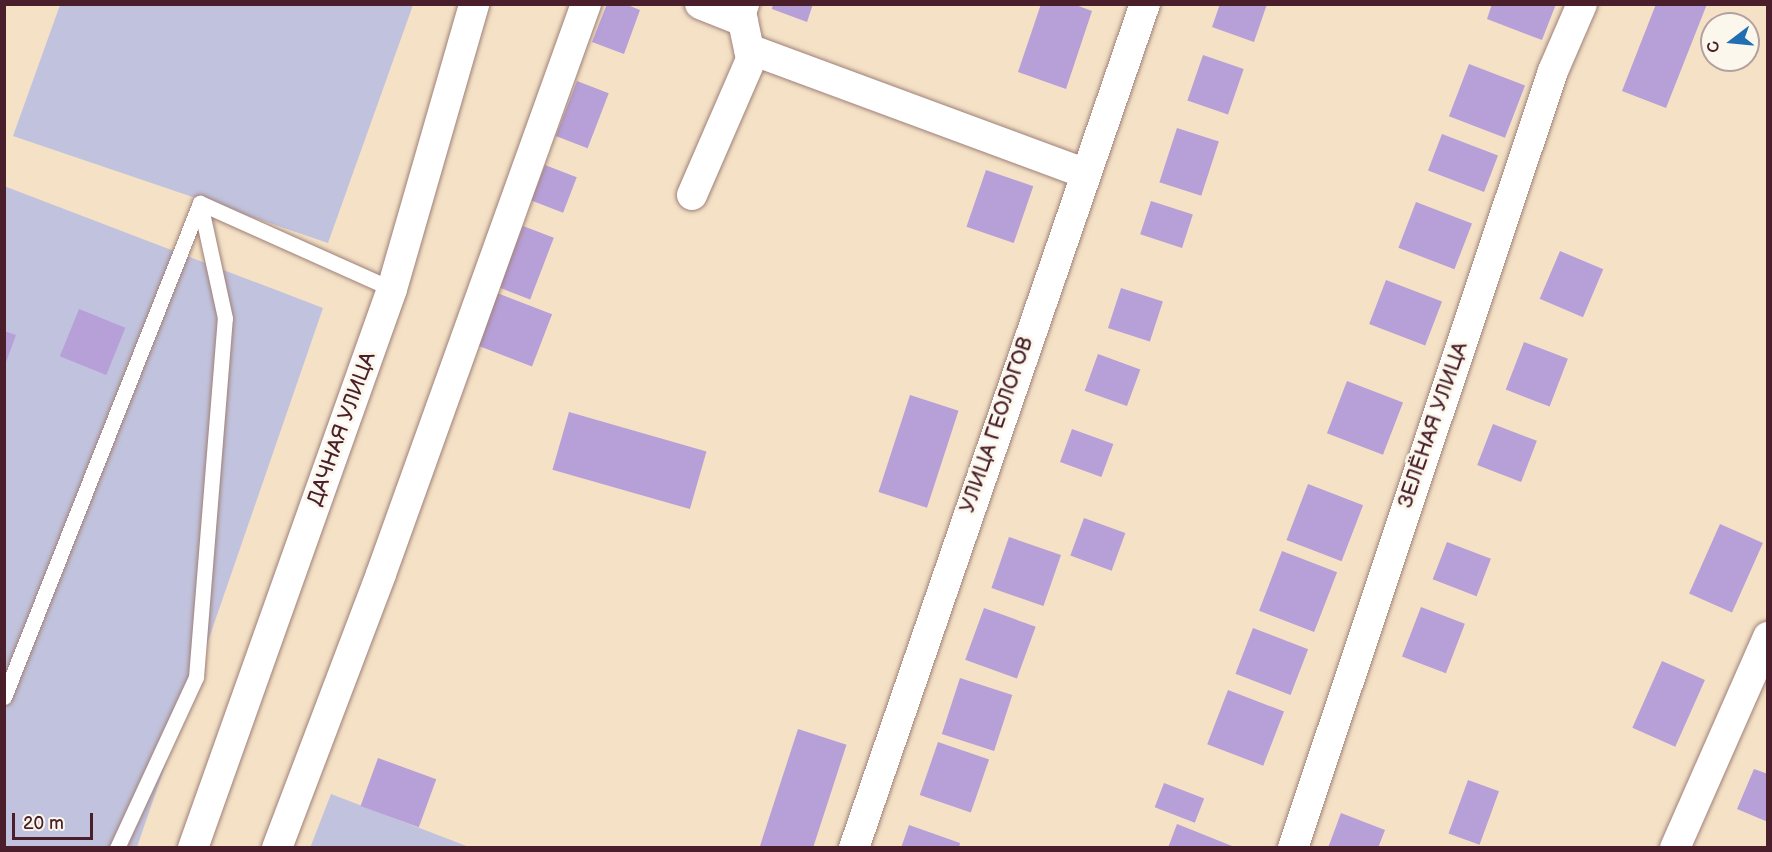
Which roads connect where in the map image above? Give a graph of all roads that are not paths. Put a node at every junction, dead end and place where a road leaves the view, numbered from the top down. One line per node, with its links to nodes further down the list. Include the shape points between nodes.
1 (474, 4): 10 (street, ДАЧНАЯ УЛИЦА)
2 (586, 4): 15 (street, via 381,574)
3 (700, 4): 6 (street)
4 (1145, 4): 7 (street, УЛИЦА ГЕОЛОГОВ)
5 (1582, 4): 17 (street, ЗЕЛЁНАЯ УЛИЦА, via 1549,82)
6 (746, 25): 7 (street); 8 (street, via 751,59)
7 (1085, 173): 16 (street, УЛИЦА ГЕОЛОГОВ)
8 (692, 195)
9 (200, 203): 10 (lane); 12 (lane); 13 (lane, via 225,318 196,677)
10 (392, 289): 14 (street, ДАЧНАЯ УЛИЦА)
11 (1767, 637): 18 (street)
12 (4, 697)
13 (117, 848)
14 (193, 848)
15 (277, 848)
16 (854, 848)
17 (1293, 848)
18 (1675, 848)

